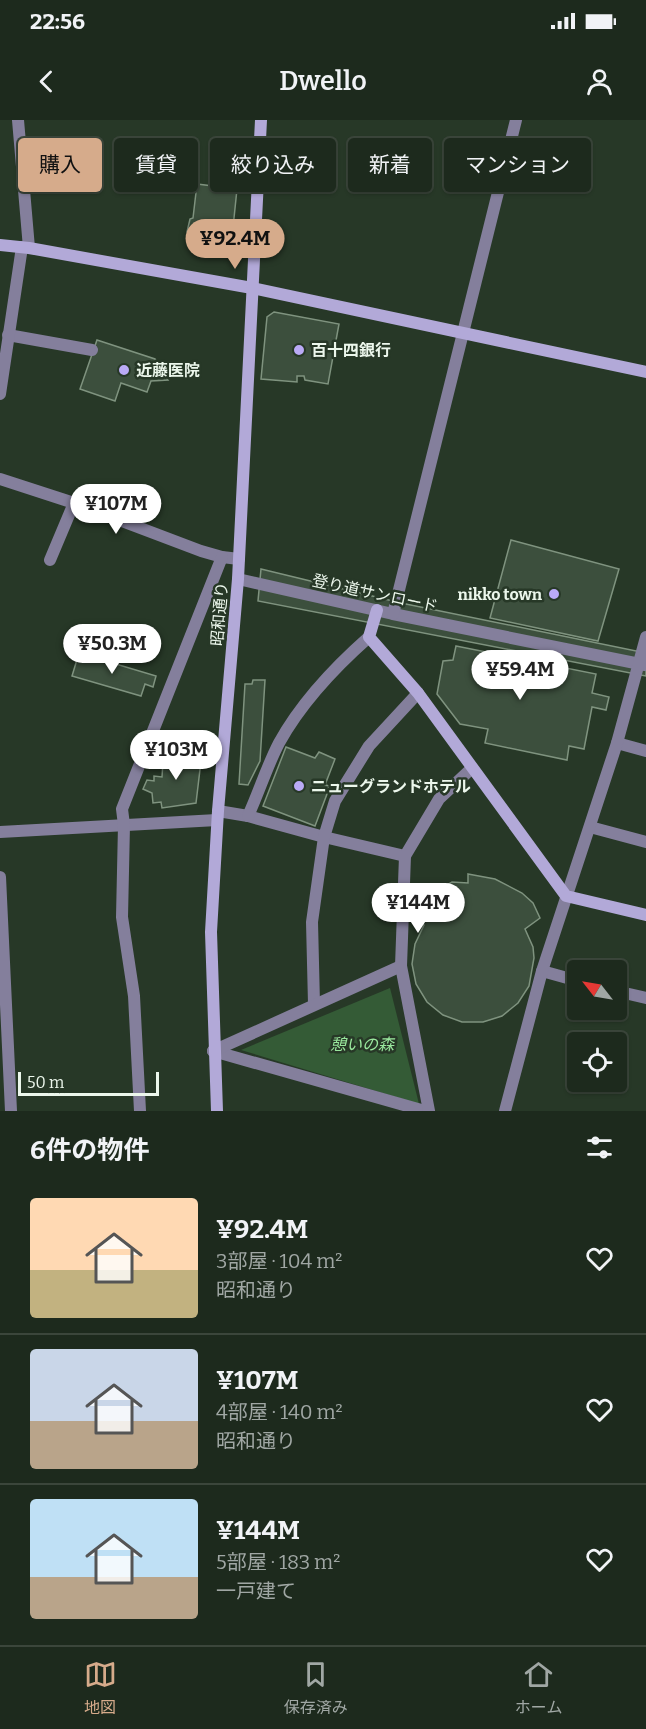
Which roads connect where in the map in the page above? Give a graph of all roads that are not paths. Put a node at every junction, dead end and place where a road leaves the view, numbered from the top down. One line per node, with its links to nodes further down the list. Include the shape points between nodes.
1 (18, 120): 5 (street)
2 (261, 120): 6 (street, 昭和通り)
3 (516, 120): 7 (street)
4 (0, 244): 5 (street)
5 (26, 248): 6 (street); 8 (street)
6 (252, 288): 7 (street); 15 (street, 昭和通り)
7 (464, 333): 10 (street); 19 (street)
8 (8, 335): 9 (street); 11 (street)
9 (92, 350)
10 (646, 372)
11 (0, 394)
12 (0, 479): 13 (street)
13 (74, 503): 14 (street); 16 (street)
14 (222, 557): 15 (street); 29 (street, via 122,809)
15 (239, 559): 17 (street, 昭和通り)
16 (50, 561)
17 (238, 579): 18 (street, 登り道サンロード); 27 (street, 昭和通り)
18 (377, 610): 19 (street, 登り道サンロード); 20 (street)
19 (393, 614): 22 (street, 登り道サンロード)
20 (369, 637): 23 (street); 28 (street, via 301,710 279,743)
21 (646, 637): 22 (street)
22 (642, 664): 24 (street)
23 (418, 693): 26 (street); 32 (street, via 369,746 335,801)
24 (616, 743): 25 (street); 30 (street)
25 (646, 751)
26 (472, 768): 34 (street, via 439,799); 36 (street)
27 (217, 815): 28 (street); 29 (street); 44 (street, 昭和通り, via 210,932)
28 (248, 816): 32 (street)
29 (124, 825): 31 (street); 46 (street, via 122,917 134,996)
30 (590, 827): 33 (street); 36 (street)
31 (0, 832)
32 (324, 837): 34 (street); 43 (street, via 312,922)
33 (646, 842)
34 (405, 856): 38 (street)
35 (0, 877): 45 (street)
36 (566, 896): 37 (street); 39 (street)
37 (646, 915)
38 (402, 966): 43 (street); 48 (street)
39 (542, 971): 40 (street); 49 (street)
40 (567, 978)
41 (627, 994): 42 (street)
42 (646, 998)
43 (314, 1004): 44 (street)
44 (213, 1051): 47 (street, 昭和通り); 48 (street)
45 (11, 1111)
46 (140, 1111)
47 (217, 1111)
48 (427, 1111)
49 (504, 1111)

